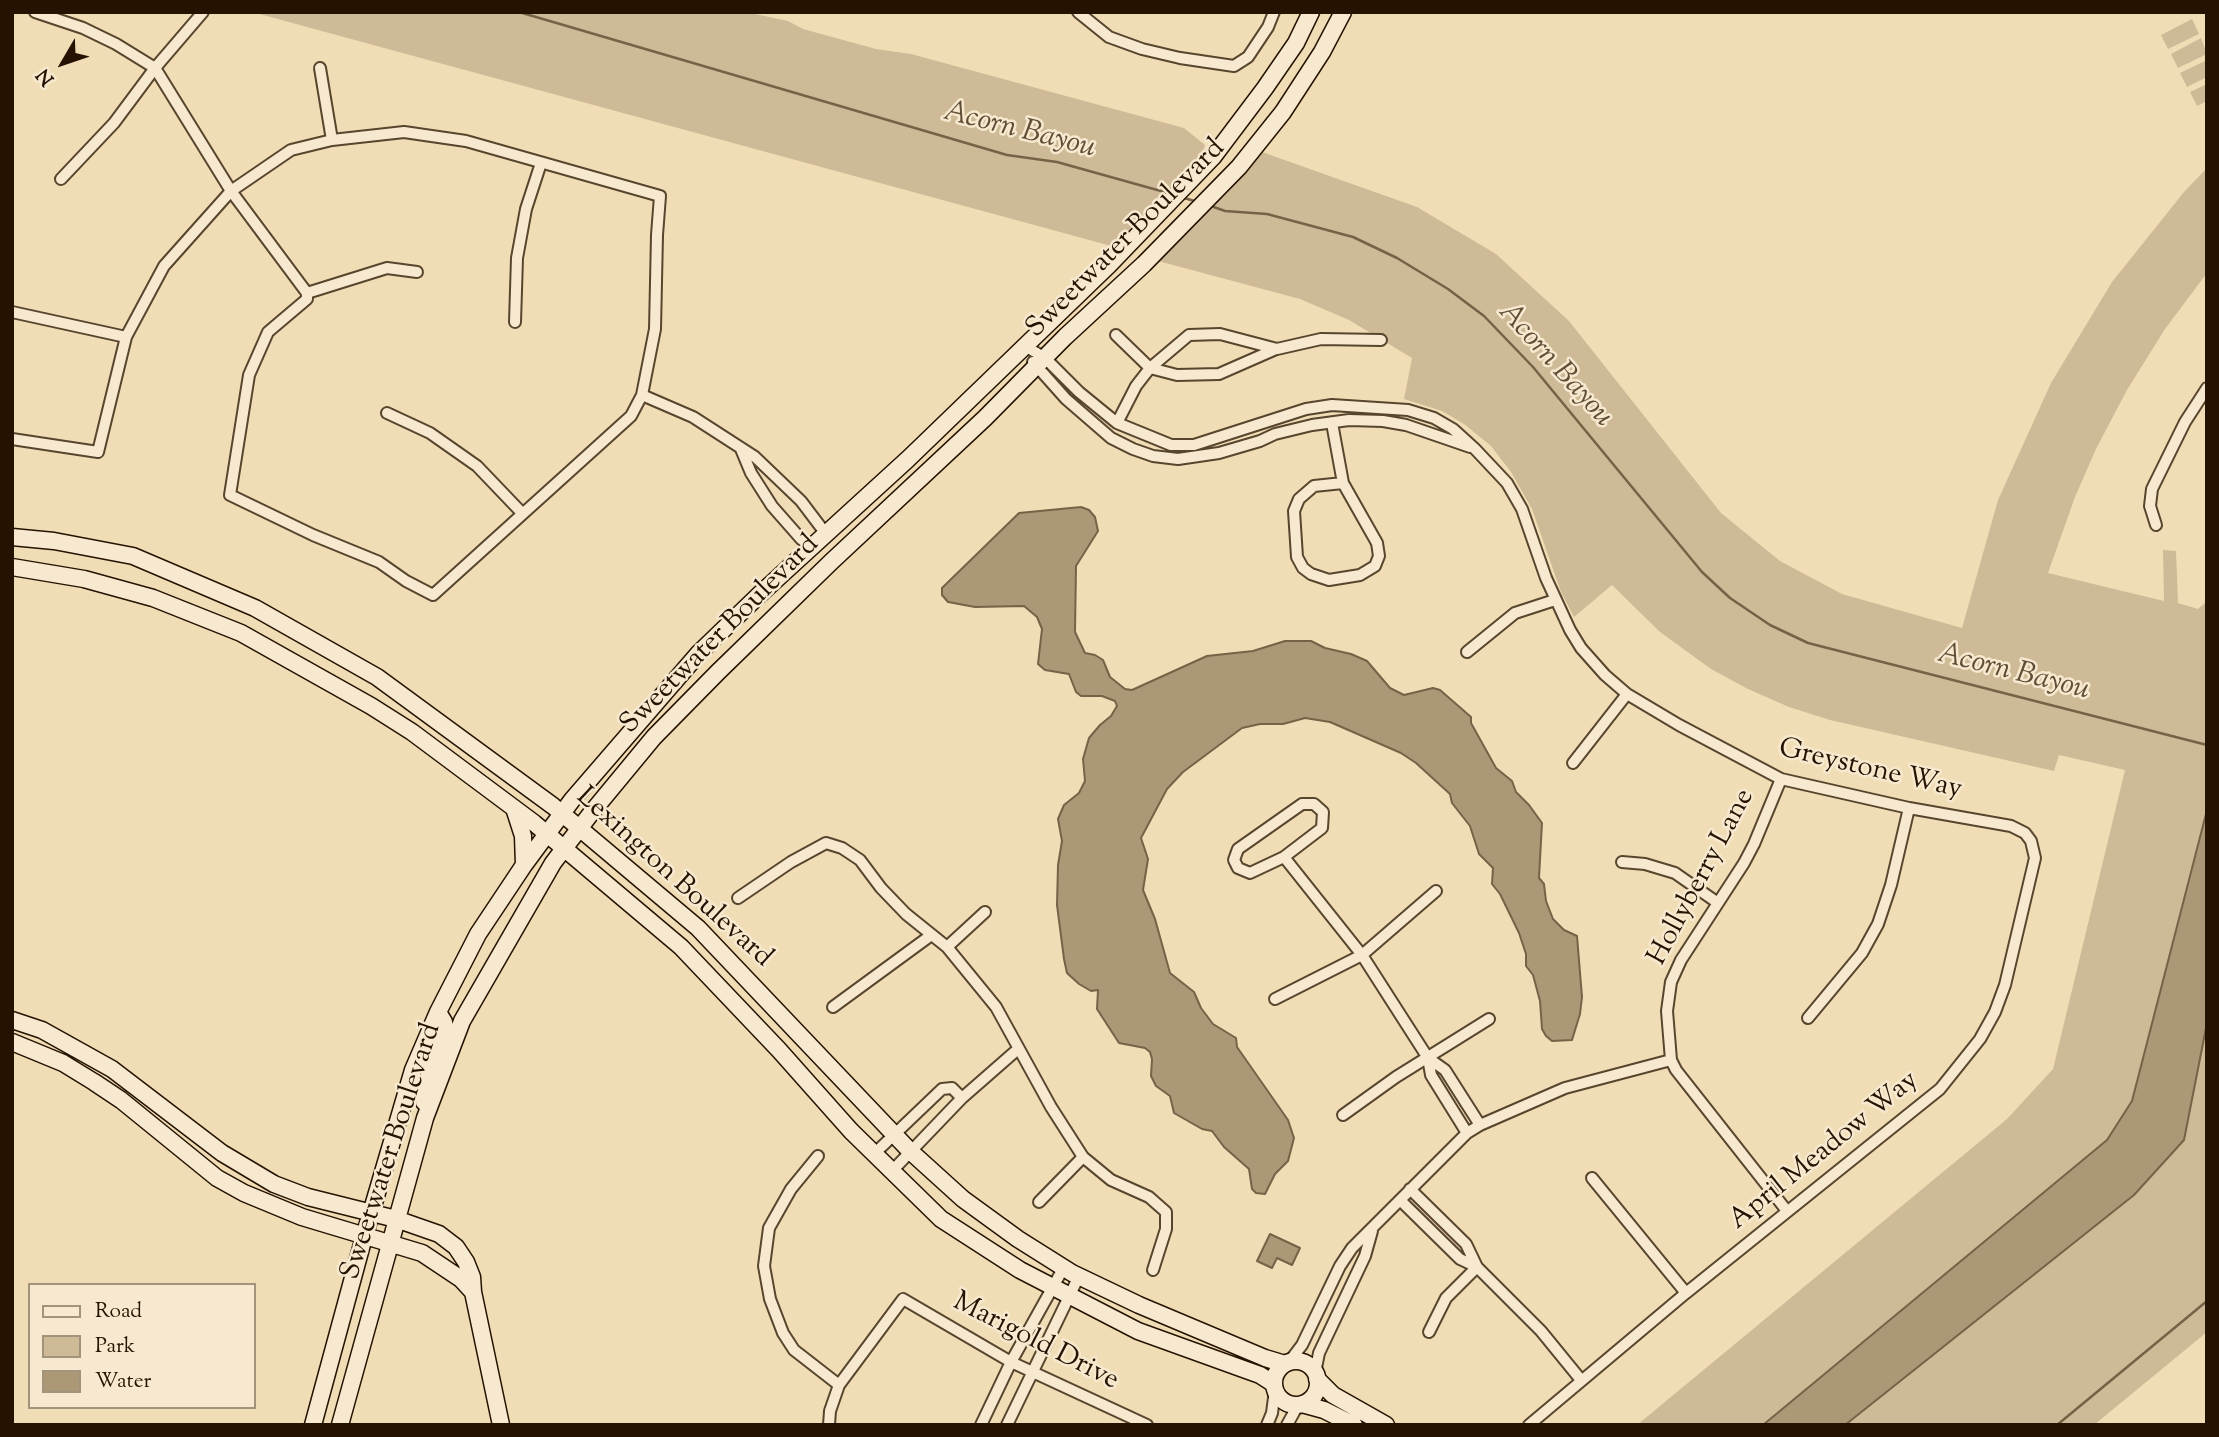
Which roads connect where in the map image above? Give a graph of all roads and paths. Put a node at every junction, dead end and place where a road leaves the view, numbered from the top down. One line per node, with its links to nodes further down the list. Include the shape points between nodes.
1 (35, 12): 7 (street, via 83,28)
2 (203, 12): 7 (street)
3 (1078, 12): 4 (street, via 1109,37 1143,49 1234,66 1248,57)
4 (1274, 12)
5 (1311, 12): 20 (main road, Sweetwater Boulevard, via 1296,43 1213,157)
6 (1343, 12): 22 (main road, Sweetwater Boulevard, via 1283,112 1240,167)
7 (155, 68): 11 (street, via 114,123); 12 (street)
8 (320, 68): 9 (street)
9 (332, 140): 10 (street, via 404,132 466,141); 12 (street, via 291,150)
10 (541, 163): 16 (street, via 517,258); 25 (street, via 660,196 655,329)
11 (61, 179)
12 (232, 191): 14 (street); 18 (street, via 164,266)
13 (416, 272): 14 (street, via 387,268)
14 (307, 293): 37 (street, via 307,299 268,332 249,375 230,495 379,562 433,595)
15 (12, 312): 18 (street)
16 (515, 321)
17 (1116, 335): 23 (street)
18 (127, 337): 32 (street, via 98,452)
19 (1381, 340): 21 (street, via 1321,339)
20 (1025, 346): 22 (street, Greystone Way); 39 (main road, Sweetwater Boulevard)
21 (1277, 349): 23 (street, via 1219,373 1177,375); 23 (street, via 1220,334 1189,335)
22 (1040, 363): 28 (street, Greystone Way); 33 (street, Greystone Way, via 1066,399 1111,439 1133,449 1178,459); 42 (main road, Sweetwater Boulevard)
23 (1150, 368): 28 (street)
24 (2207, 388): 38 (street, via 2152,489 2150,506)
25 (642, 395): 34 (street, via 694,417); 37 (street, via 631,416)
26 (1409, 410): 30 (street, Greystone Way, via 1332,405); 31 (street); 35 (street, Greystone Way, via 1434,418)
27 (387, 413): 37 (street, via 430,433 477,466)
28 (1117, 423): 30 (street, Greystone Way, via 1171,445 1194,445)
29 (1332, 423): 31 (street, Greystone Way, via 1367,420); 33 (street, Greystone Way, via 1275,434); 36 (street)
30 (1256, 425): 33 (street)
31 (1406, 425): 35 (street, Greystone Way)
32 (12, 439)
33 (1260, 442)
34 (741, 449): 39 (street, via 775,474); 41 (street, via 772,506)
35 (1475, 449): 44 (street, Greystone Way, via 1496,469 1519,505)
36 (1343, 483): 36 (street, via 1377,543 1379,555 1375,566 1360,576 1329,580 1311,574 1297,557 1294,511 1299,499 1314,486)
37 (522, 513)
38 (2156, 525)
39 (826, 534): 41 (main road, Sweetwater Boulevard); 42 (main road)
40 (12, 537): 45 (main road, Lexington Boulevard, via 133,556)
41 (812, 547): 42 (main road); 48 (main road, Sweetwater Boulevard)
42 (836, 558): 49 (main road, Sweetwater Boulevard)
43 (12, 567): 46 (main road, Lexington Boulevard, via 84,579 153,598)
44 (1555, 600): 47 (street, via 1515,613); 50 (street, Greystone Way, via 1581,648)
45 (255, 608): 46 (main road); 51 (main road, Lexington Boulevard, via 377,677)
46 (241, 633): 52 (main road, Lexington Boulevard, via 371,706)
47 (1467, 652)
48 (699, 653): 49 (main road); 57 (main road, Sweetwater Boulevard)
49 (718, 672): 58 (main road, Sweetwater Boulevard, via 654,737)
50 (1627, 694): 53 (street); 54 (street, Greystone Way)
51 (457, 734): 52 (main road); 57 (main road, Lexington Boulevard)
52 (443, 756): 55 (main road, Lexington Boulevard)
53 (1573, 763)
54 (1781, 779): 56 (street, Greystone Way); 67 (street, Hollyberry Lane, via 1754,844)
55 (514, 808): 59 (main road, Lexington Boulevard); 64 (main road, via 523,836)
56 (1909, 808): 60 (street, Greystone Way, via 2011,826 2025,832); 78 (street, via 1878,924 1862,954)
57 (562, 814): 58 (main road, Lexington Boulevard); 59 (main road, Sweetwater Boulevard)
58 (580, 828): 61 (main road, Sweetwater Boulevard); 69 (main road, Lexington Boulevard)
59 (547, 834): 61 (main road, Lexington Boulevard); 64 (main road, Sweetwater Boulevard)
60 (2031, 841): 105 (street, April Meadow Way, via 2035,858 2005,985 1980,1039 1940,1089)
61 (564, 849): 71 (main road, Lexington Boulevard); 81 (main road, Sweetwater Boulevard)
62 (1284, 857): 62 (street, via 1250,873 1238,868 1234,860 1238,849 1302,804 1314,804 1323,812 1322,828); 73 (street)
63 (1622, 862): 67 (street, via 1675,873)
64 (524, 865): 74 (main road, Sweetwater Boulevard)
65 (1436, 891): 73 (street)
66 (738, 898): 70 (street, via 826,843 860,860 881,888)
67 (1718, 903): 87 (street, Hollyberry Lane, via 1671,982 1667,1011)
68 (985, 912): 72 (street)
69 (698, 928): 71 (main road); 93 (main road, Lexington Boulevard)
70 (930, 936): 72 (street); 76 (street)
71 (681, 947): 96 (main road, Lexington Boulevard)
72 (947, 947): 84 (street, via 996,1007)
73 (1362, 955): 75 (street); 86 (street)
74 (464, 961): 77 (main road, Sweetwater Boulevard); 81 (main road, via 453,1009)
75 (1275, 999)
76 (834, 1007)
77 (438, 1012): 90 (main road, via 445,1029 429,1075); 106 (main road, Sweetwater Boulevard, via 413,1070)
78 (1808, 1018)
79 (1489, 1019): 86 (street)
80 (12, 1020): 82 (main road)
81 (462, 1021): 90 (main road, Sweetwater Boulevard)
82 (55, 1037): 85 (street); 95 (main road, via 138,1087)
83 (12, 1042): 85 (main road)
84 (1018, 1049): 88 (street); 98 (street)
85 (47, 1056): 99 (main road, via 121,1100)
86 (1428, 1058): 89 (street); 91 (street, via 1445,1070); 92 (street, via 1431,1075)
87 (1671, 1060): 91 (street, via 1564,1088); 105 (street, Hollyberry Lane)
88 (962, 1098): 93 (street, via 951,1088 942,1089); 94 (street)
89 (1343, 1115)
90 (425, 1118): 107 (main road, Sweetwater Boulevard)
91 (1480, 1125): 92 (street)
92 (1467, 1133): 102 (street)
93 (895, 1134): 94 (main road, Lexington Boulevard); 96 (street)
94 (910, 1151): 100 (street); 112 (main road, Lexington Boulevard, via 963,1199)
95 (222, 1153): 99 (street); 106 (main road, via 274,1184)
96 (874, 1153): 100 (main road, Lexington Boulevard)
97 (818, 1156): 125 (street, via 791,1189 769,1228 764,1266 783,1333 794,1350)
98 (1083, 1157): 104 (street); 113 (street, via 1111,1180 1149,1197 1166,1212 1166,1229)
99 (209, 1171): 109 (main road, via 270,1205)
100 (892, 1171): 115 (main road, Lexington Boulevard, via 941,1219)
101 (1592, 1178): 117 (street)
102 (1410, 1189): 103 (street); 111 (street, via 1466,1244)
103 (1400, 1200): 108 (street); 111 (street, via 1460,1259)
104 (1039, 1202)
105 (1787, 1211): 117 (street, April Meadow Way)
106 (370, 1214): 107 (main road); 109 (main road, Sweetwater Boulevard)
107 (396, 1219): 110 (main road, Sweetwater Boulevard); 116 (main road, via 439,1234 456,1247 472,1277)
108 (1373, 1228): 121 (street, via 1340,1266 1302,1345); 123 (street, via 1365,1256 1319,1353)
109 (364, 1237): 110 (main road); 128 (main road, Sweetwater Boulevard)
110 (389, 1243): 116 (main road, via 434,1260); 129 (main road, Sweetwater Boulevard)
111 (1477, 1266): 119 (street, via 1446,1298); 124 (street)
112 (1064, 1267): 114 (main road, Lexington Boulevard); 115 (street)
113 (1153, 1270)
114 (1079, 1276): 118 (street); 121 (main road, Lexington Boulevard, via 1265,1358)
115 (1052, 1287): 118 (main road, Lexington Boulevard); 120 (street)
116 (473, 1293): 130 (main road)
117 (1686, 1293): 124 (street, April Meadow Way)
118 (1069, 1297): 122 (street); 126 (main road, Lexington Boulevard, via 1138,1331 1260,1375)
119 (1429, 1332)
120 (1011, 1362): 122 (street, Marigold Drive); 125 (street, Marigold Drive, via 903,1299); 132 (street)
121 (1287, 1363): 123 (main road, via 1304,1363); 126 (main road, via 1277,1372)
122 (1032, 1373): 133 (street); 134 (street, Marigold Drive)
123 (1316, 1376): 127 (main road, via 1314,1395); 138 (main road, via 1333,1395)
124 (1581, 1380): 139 (street, April Meadow Way)
125 (839, 1385): 131 (street)
126 (1275, 1387): 127 (main road, via 1282,1400); 135 (street)
127 (1300, 1404): 136 (street); 137 (main road)
128 (313, 1425)
129 (340, 1425)
130 (501, 1425)
131 (829, 1425)
132 (981, 1425)
133 (1007, 1425)
134 (1147, 1425)
135 (1267, 1425)
136 (1287, 1425)
137 (1353, 1425)
138 (1385, 1425)
139 (1529, 1425)

